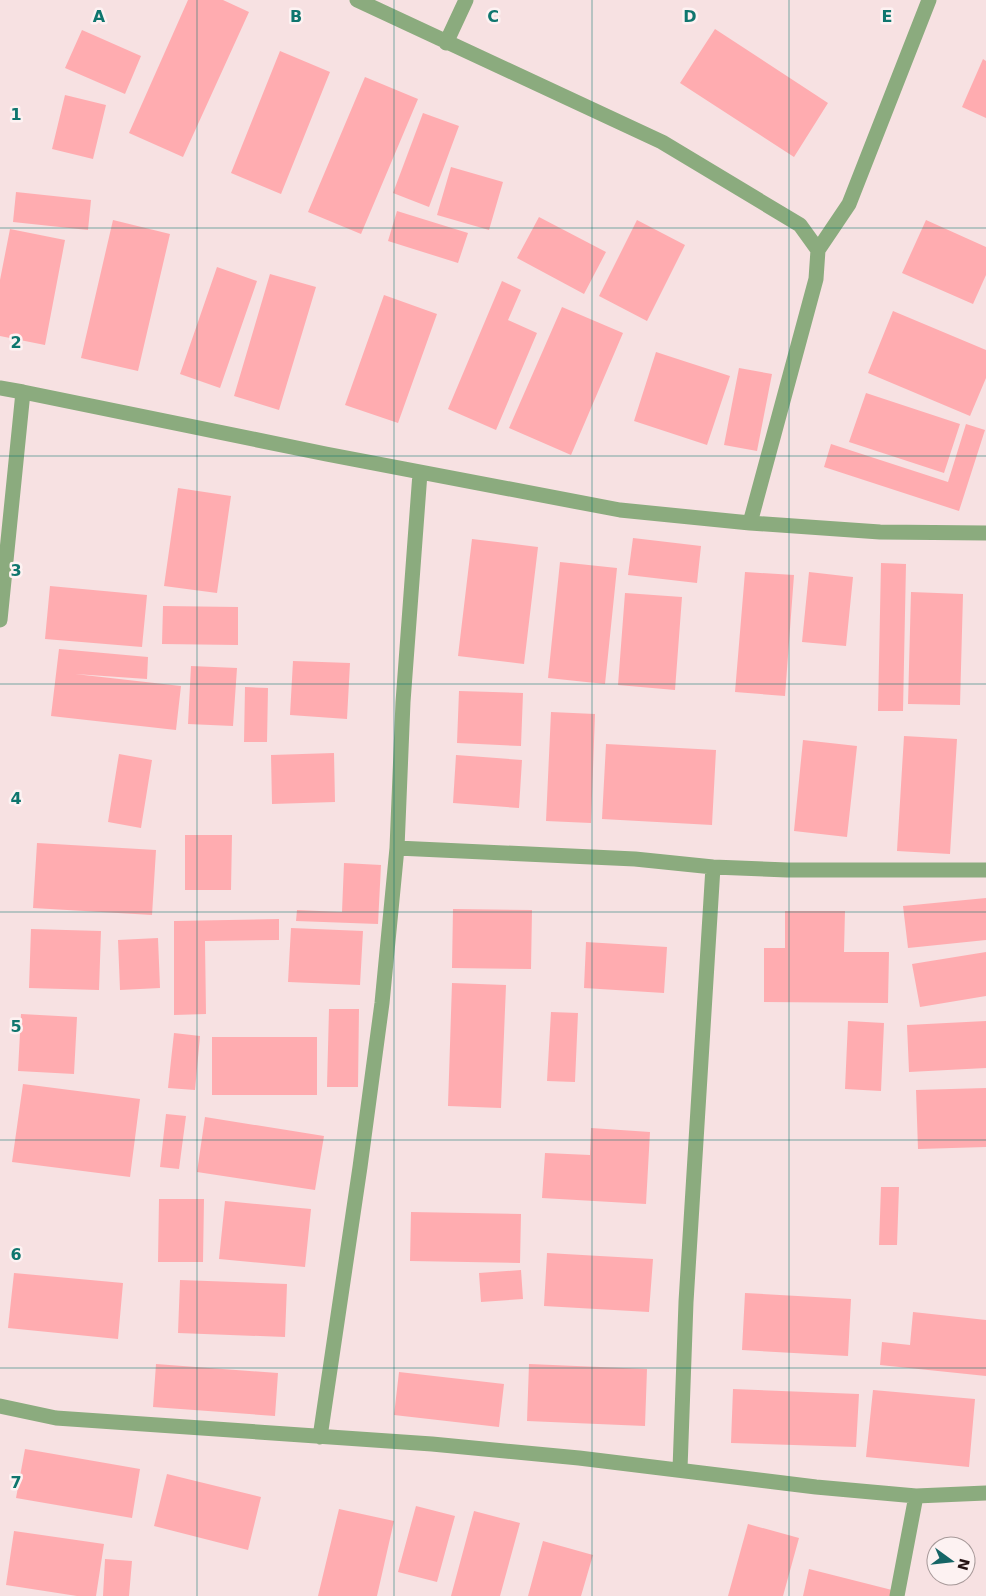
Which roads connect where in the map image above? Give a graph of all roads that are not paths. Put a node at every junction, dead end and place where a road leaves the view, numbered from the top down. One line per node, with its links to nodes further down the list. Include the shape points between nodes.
1 (357, 0): 4 (street)
2 (466, 0): 4 (street)
3 (929, 0): 5 (street, via 849,204)
4 (446, 42): 5 (street, via 662,142 800,226)
5 (818, 250): 9 (street, via 816,279)
6 (0, 388): 7 (street)
7 (23, 392): 8 (street); 11 (street)
8 (420, 473): 9 (street, via 620,510); 12 (street)
9 (750, 524): 10 (street, via 880,532)
10 (986, 533)
11 (0, 620)
12 (396, 848): 13 (street); 16 (street, via 382,1003)
13 (713, 866): 14 (street, via 787,870); 17 (street, via 686,1302)
14 (986, 870)
15 (0, 1406): 16 (street, via 56,1418)
16 (320, 1437): 17 (street, via 432,1444)
17 (680, 1469): 19 (street)
18 (986, 1493): 19 (street)
19 (916, 1496): 20 (street)
20 (897, 1596)

